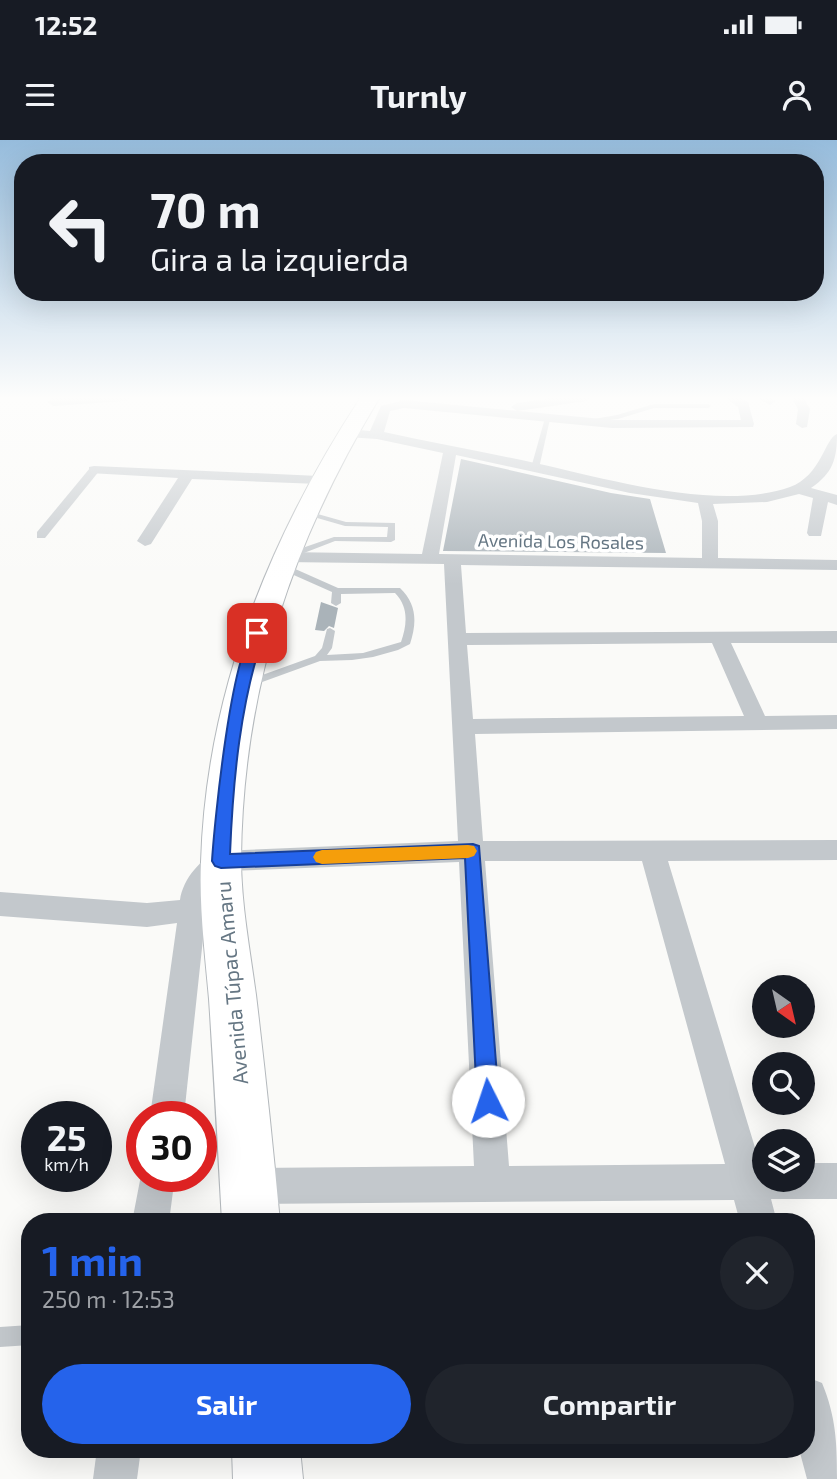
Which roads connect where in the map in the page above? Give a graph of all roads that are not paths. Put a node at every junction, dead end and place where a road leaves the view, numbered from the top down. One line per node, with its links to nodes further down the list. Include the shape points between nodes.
1 (331, 459): 9 (highway, Avenida Túpac Amaru)
2 (449, 459): 20 (street)
3 (495, 459): 6 (street)
4 (538, 459): 6 (lane)
5 (830, 459): 10 (street, via 816,478)
6 (535, 468): 11 (street, via 643,491)
7 (94, 470): 8 (street); 18 (street)
8 (188, 474): 9 (street); 19 (street)
9 (319, 480): 13 (highway, Avenida Túpac Amaru)
10 (798, 489): 11 (street, via 767,497); 12 (street)
11 (704, 497): 22 (street, via 710,521)
12 (829, 498): 17 (street)
13 (303, 511): 14 (lane); 21 (highway, Avenida Túpac Amaru)
14 (345, 531): 15 (lane); 15 (lane); 21 (lane)
15 (358, 532): 16 (lane); 16 (lane)
16 (374, 532)
17 (815, 533)
18 (41, 535)
19 (145, 541)
20 (440, 560): 21 (street, Avenida Los Rosales); 22 (street, Avenida Los Rosales); 29 (street)
21 (283, 561): 24 (lane); 31 (highway, Avenida Túpac Amaru)
22 (710, 564): 23 (street, Avenida Los Rosales)
23 (837, 565)
24 (337, 591): 25 (lane); 30 (lane, via 397,590 409,603 412,626 405,644 385,653)
25 (336, 603)
26 (330, 631): 30 (lane, via 327,648)
27 (837, 637): 28 (street)
28 (719, 638): 29 (street); 33 (street)
29 (457, 639): 34 (street)
30 (319, 658): 31 (lane)
31 (243, 685): 38 (highway, Avenida Túpac Amaru, via 228,775)
32 (837, 722): 33 (street)
33 (758, 723): 34 (street)
34 (464, 727): 35 (street)
35 (473, 851): 36 (street); 38 (street); 44 (street)
36 (652, 851): 37 (street); 43 (street)
37 (834, 857)
38 (221, 861): 40 (street, via 195,888); 46 (highway, Avenida Túpac Amaru)
39 (0, 904): 40 (street, via 147,915)
40 (191, 910): 41 (street)
41 (169, 1101)
42 (837, 1181): 43 (street)
43 (748, 1182): 44 (street); 48 (street)
44 (493, 1184): 46 (street)
45 (155, 1192): 47 (street)
46 (250, 1204)
47 (151, 1213)
48 (757, 1213)
49 (21, 1336): 50 (lane)
50 (0, 1337)
51 (815, 1429): 56 (street)
52 (118, 1458): 54 (street)
53 (267, 1458): 55 (highway)
54 (115, 1479)
55 (268, 1479)
56 (828, 1479)

